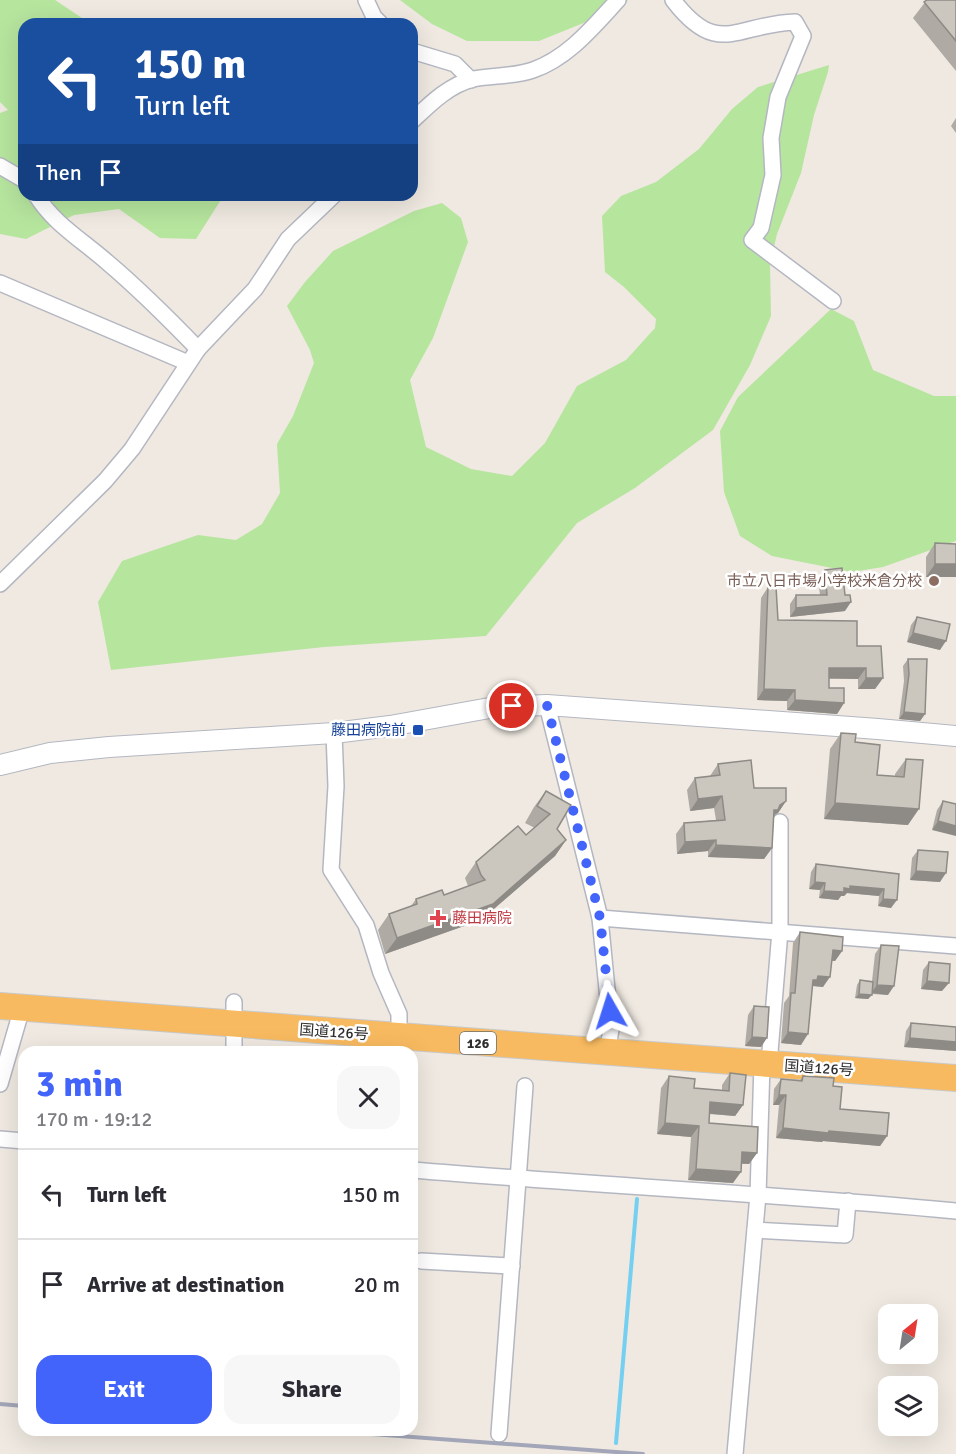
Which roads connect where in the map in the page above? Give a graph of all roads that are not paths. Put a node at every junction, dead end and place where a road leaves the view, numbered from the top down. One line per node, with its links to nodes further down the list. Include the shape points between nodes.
1 (366, 0): 4 (street)
2 (618, 0): 6 (street, via 573,46 534,70)
3 (673, 0): 13 (street, via 698,27 714,34 795,22 803,36 778,97 771,138 773,175 761,228 752,240)
4 (373, 18)
5 (418, 53): 6 (street, via 455,64)
6 (471, 80): 7 (street, via 450,89)
7 (418, 116)
8 (0, 166): 9 (street)
9 (18, 176)
10 (40, 201): 14 (street, via 58,223 107,262)
11 (321, 201): 14 (street, via 288,239 248,297)
12 (0, 283): 15 (street)
13 (833, 301)
14 (198, 349): 15 (street)
15 (188, 363): 16 (street, via 105,482)
16 (0, 584)
17 (547, 705): 18 (street, via 495,707); 19 (street); 22 (street)
18 (334, 733): 20 (street, via 109,747 50,753); 27 (street, via 336,786 331,870 366,925 399,1014)
19 (956, 736)
20 (0, 765)
21 (780, 822): 23 (street)
22 (600, 918): 23 (street); 29 (street, via 611,1030)
23 (780, 931): 24 (street); 30 (street)
24 (956, 946)
25 (11, 1007): 26 (highway, 国道126号 / 126); 32 (street)
26 (234, 1013): 27 (highway, 国道126号 / 126); 28 (street)
27 (400, 1044): 29 (highway, 国道126号 / 126)
28 (234, 1046)
29 (607, 1052): 30 (highway, 国道126号 / 126)
30 (766, 1064): 31 (highway, 国道126号 / 126); 38 (street)
31 (956, 1078)
32 (0, 1084)
33 (525, 1086): 37 (street)
34 (0, 1139): 35 (street)
35 (18, 1140)
36 (418, 1171): 37 (street)
37 (519, 1179): 38 (street); 43 (street)
38 (758, 1195): 39 (street); 41 (street)
39 (848, 1201): 40 (street); 41 (street, via 845,1235)
40 (956, 1211)
41 (755, 1230): 45 (street)
42 (421, 1261): 43 (street)
43 (512, 1266): 44 (street)
44 (499, 1434)
45 (735, 1454)

